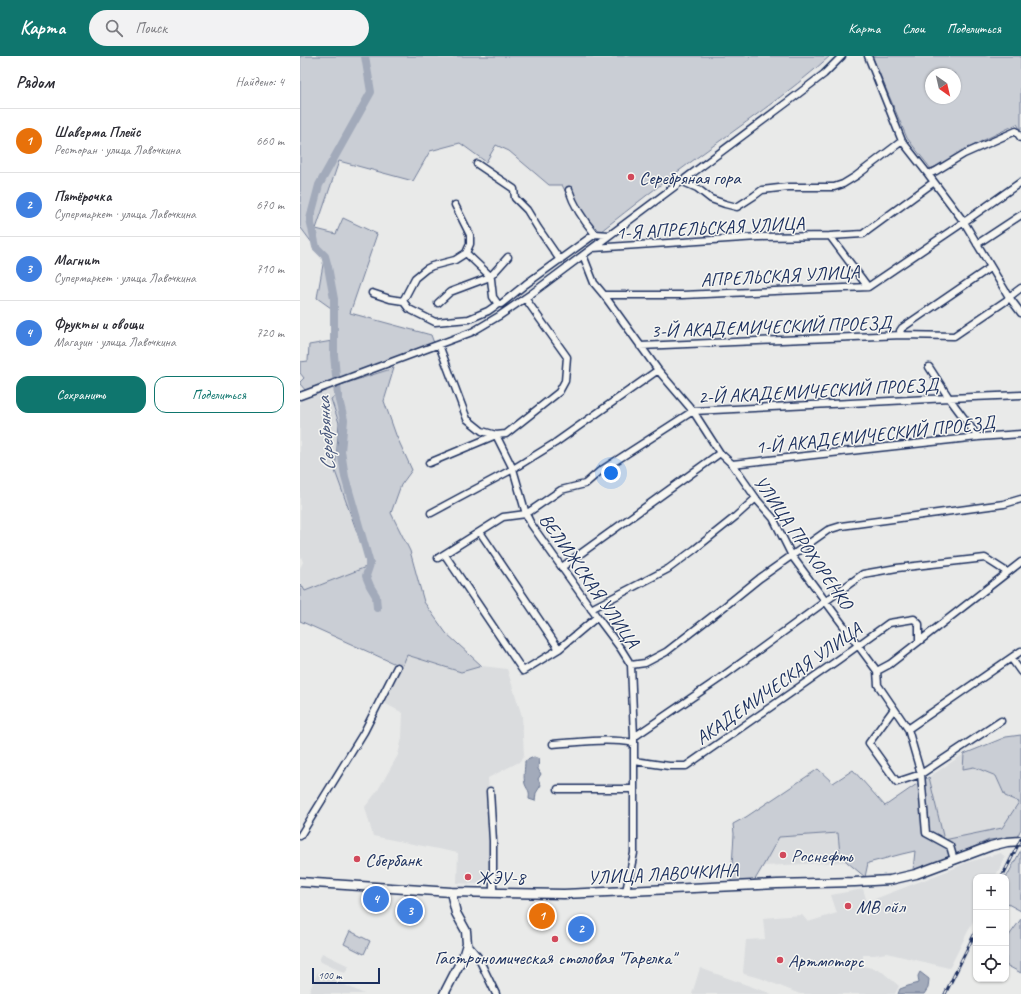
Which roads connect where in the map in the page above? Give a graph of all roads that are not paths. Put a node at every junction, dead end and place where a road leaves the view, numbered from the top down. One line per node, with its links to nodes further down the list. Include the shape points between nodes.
1 (842, 56): 7 (street, via 824,74)
2 (868, 56): 4 (street)
3 (1021, 138): 6 (street, via 1016,131 964,154)
4 (902, 140): 6 (street); 7 (street, via 842,184 834,187 762,190 737,207 711,199 697,188)
5 (477, 164): 22 (street, via 514,189 515,198 527,210)
6 (928, 174): 8 (street)
7 (681, 181): 15 (street)
8 (934, 182): 13 (street); 16 (street, 1-Я АПРЕЛЬСКАЯ УЛИЦА, via 864,234)
9 (1021, 182): 13 (street, АПРЕЛЬСКАЯ УЛИЦА)
10 (569, 190): 14 (street, via 582,217)
11 (454, 205): 19 (street, via 470,235)
12 (1021, 214): 17 (street)
13 (964, 222): 17 (street); 25 (street, АПРЕЛЬСКАЯ УЛИЦА)
14 (595, 234): 15 (street); 22 (street)
15 (608, 236): 18 (street)
16 (830, 236): 18 (street, 1-Я АПРЕЛЬСКАЯ УЛИЦА); 25 (street, 1-Я АПРЕЛЬСКАЯ УЛИЦА)
17 (977, 244): 23 (street)
18 (592, 248): 20 (street)
19 (466, 253): 24 (street); 31 (street, via 455,260 432,266 415,278)
20 (583, 255): 28 (street, УЛИЦА ПРОХОРЕНКО, via 594,283); 30 (street)
21 (508, 257): 24 (street)
22 (560, 260): 33 (street)
23 (991, 267): 29 (street); 35 (street, 3-Й АКАДЕМИЧЕСКИЙ ПРОЕЗД, via 902,328)
24 (490, 277): 32 (street, via 450,292); 33 (street, via 493,297)
25 (868, 287): 28 (street, АПРЕЛЬСКАЯ УЛИЦА)
26 (1021, 288): 29 (street, 3-Й АКАДЕМИЧЕСКИЙ ПРОЕЗД)
27 (372, 293): 31 (street)
28 (604, 295): 37 (street, УЛИЦА ПРОХОРЕНКО)
29 (1009, 297): 34 (street); 35 (street, 3-Й АКАДЕМИЧЕСКИЙ ПРОЕЗД, via 954,336)
30 (525, 298): 36 (street, via 472,332); 45 (street, via 567,357 565,381 559,392 506,434)
31 (403, 301): 33 (street, via 409,309 435,322 469,319)
32 (438, 303)
33 (498, 304)
34 (1021, 313)
35 (902, 335): 37 (street, 3-Й АКАДЕМИЧЕСКИЙ ПРОЕЗД)
36 (439, 344): 40 (street); 45 (street, via 467,419 482,431)
37 (640, 346): 39 (street, УЛИЦА ПРОХОРЕНКО)
38 (929, 367): 42 (street)
39 (658, 370): 43 (street, УЛИЦА ПРОХОРЕНКО); 50 (street, 3-Й АКАДЕМИЧЕСКИЙ ПРОЕЗД, via 555,443)
40 (300, 396)
41 (1021, 396): 42 (street, 2-Й АКАДЕМИЧЕСКИЙ ПРОЕЗД)
42 (949, 398): 43 (street, 2-Й АКАДЕМИЧЕСКИЙ ПРОЕЗД); 46 (street)
43 (693, 410): 47 (street, УЛИЦА ПРОХОРЕНКО); 54 (street, 2-Й АКАДЕМИЧЕСКИЙ ПРОЕЗД, via 600,471 585,484 561,490)
44 (1021, 434): 46 (street, 1-Й АКАДЕМИЧЕСКИЙ ПРОЕЗД)
45 (496, 435): 48 (street); 50 (street, ВЕЛИЖСКАЯ УЛИЦА)
46 (978, 438): 49 (street, 1-Й АКАДЕМИЧЕСКИЙ ПРОЕЗД)
47 (720, 453): 49 (street, УЛИЦА ПРОХОРЕНКО); 60 (street)
48 (429, 463)
49 (732, 464): 51 (street, УЛИЦА ПРОХОРЕНКО)
50 (513, 469): 53 (street, 3-Й АКАДЕМИЧЕСКИЙ ПРОЕЗД); 54 (street, ВЕЛИЖСКАЯ УЛИЦА)
51 (756, 498): 57 (street, УЛИЦА ПРОХОРЕНКО, via 773,518); 63 (street, via 668,570)
52 (1021, 499): 57 (street, via 1004,504 841,526 828,530)
53 (431, 513)
54 (526, 514): 55 (street, via 503,517); 60 (street, ВЕЛИЖСКАЯ УЛИЦА)
55 (480, 532): 56 (street); 67 (street)
56 (445, 555): 58 (street); 67 (street, via 523,671)
57 (792, 556): 62 (street, УЛИЦА ПРОХОРЕНКО); 70 (street, via 666,652 645,663)
58 (438, 558)
59 (1021, 562): 61 (street)
60 (562, 567): 63 (street, ВЕЛИЖСКАЯ УЛИЦА)
61 (1007, 572): 62 (street, via 985,558 897,568 863,574); 65 (street)
62 (826, 602): 66 (street, УЛИЦА ПРОХОРЕНКО); 77 (street, via 817,606)
63 (591, 609): 64 (street, ВЕЛИЖСКАЯ УЛИЦА)
64 (597, 617): 67 (street); 70 (street, ВЕЛИЖСКАЯ УЛИЦА)
65 (919, 641): 66 (street, АКАДЕМИЧЕСКАЯ УЛИЦА, via 919,624 914,619 889,623); 72 (street)
66 (858, 645): 72 (street, УЛИЦА ПРОХОРЕНКО); 79 (street, АКАДЕМИЧЕСКАЯ УЛИЦА, via 686,766)
67 (559, 648)
68 (1021, 651): 69 (street)
69 (1011, 658): 73 (street); 76 (street)
70 (631, 665): 77 (street, ВЕЛИЖСКАЯ УЛИЦА)
71 (397, 667): 84 (street, via 364,732)
72 (877, 671): 74 (street, УЛИЦА ПРОХОРЕНКО, via 878,685)
73 (1021, 672)
74 (894, 709): 76 (street, УЛИЦА ПРОХОРЕНКО); 80 (street, via 869,743 897,782)
75 (1001, 721): 80 (street)
76 (908, 729): 80 (street, УЛИЦА ПРОХОРЕНКО)
77 (634, 740): 78 (street); 79 (street, ВЕЛИЖСКАЯ УЛИЦА)
78 (553, 744)
79 (634, 761): 82 (street, ВЕЛИЖСКАЯ УЛИЦА)
80 (921, 774): 86 (street, УЛИЦА ПРОХОРЕНКО, via 926,833 950,846)
81 (558, 789): 82 (street)
82 (634, 789): 88 (street, ВЕЛИЖСКАЯ УЛИЦА, via 634,853)
83 (490, 791): 90 (street)
84 (300, 836)
85 (1021, 841): 86 (main road, УЛИЦА ЛАВОЧКИНА, via 991,846)
86 (954, 860): 88 (main road, УЛИЦА ЛАВОЧКИНА, via 916,874 890,880)
87 (300, 882): 89 (main road, УЛИЦА ЛАВОЧКИНА)
88 (626, 891): 90 (main road, УЛИЦА ЛАВОЧКИНА, via 564,894)
89 (451, 892): 90 (main road, УЛИЦА ЛАВОЧКИНА); 91 (main road, via 456,913 466,931)
90 (493, 893)
91 (467, 944): 92 (main road); 93 (street, via 478,957)
92 (444, 994)
93 (496, 994)

